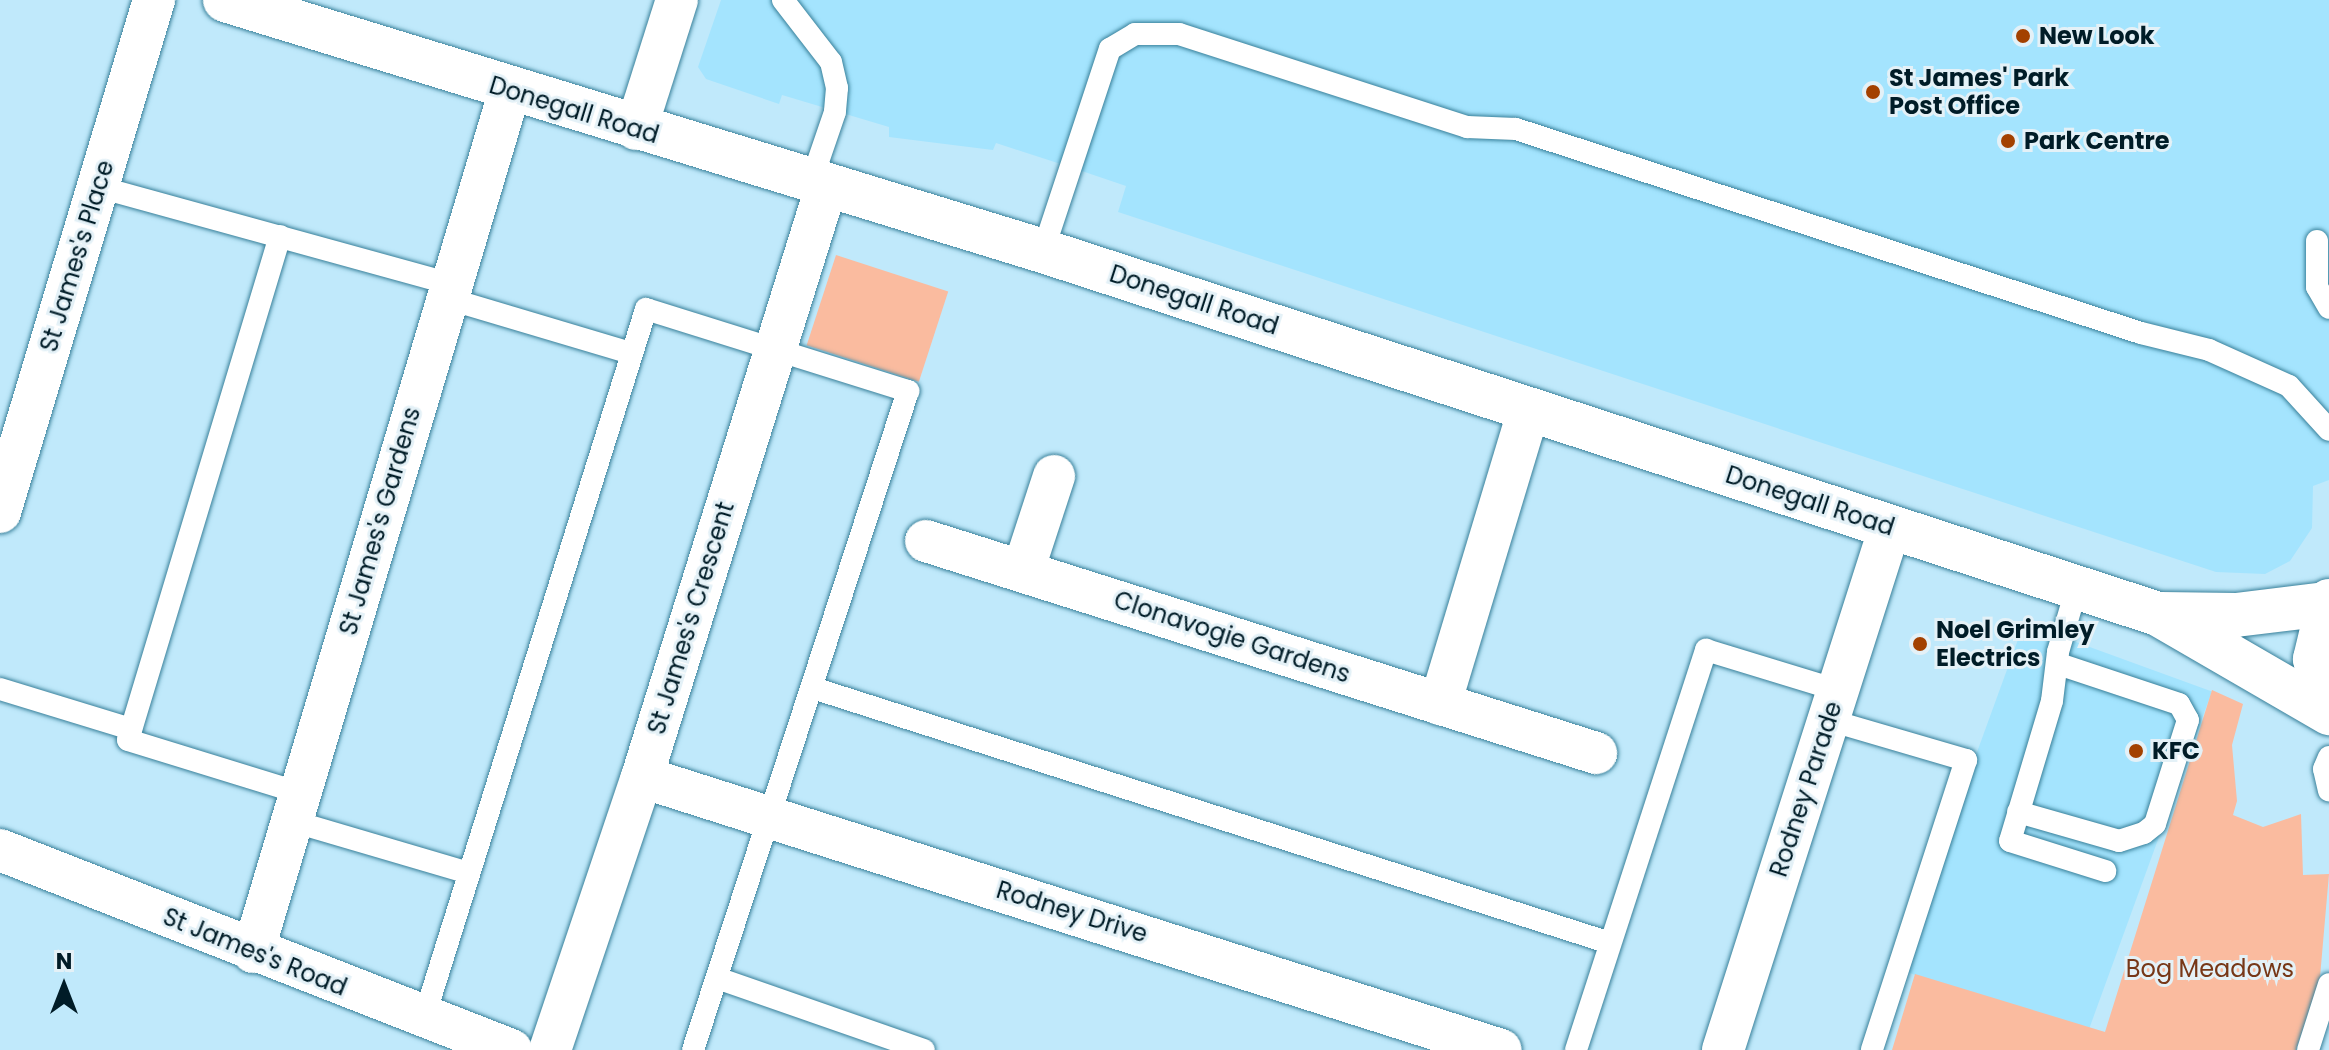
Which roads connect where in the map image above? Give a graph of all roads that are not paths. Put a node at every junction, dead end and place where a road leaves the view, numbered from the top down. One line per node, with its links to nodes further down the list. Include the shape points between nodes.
1 (154, 0): 9 (street, St James's Place)
2 (225, 0): 5 (street, Donegall Road)
3 (677, 0): 7 (street)
4 (783, 0): 8 (lane, via 831,62 837,88)
5 (291, 9): 6 (street, Donegall Road)
6 (510, 90): 7 (street, Donegall Road); 13 (street, St James's Gardens)
7 (636, 129): 8 (street, Donegall Road)
8 (819, 182): 12 (street, Donegall Road); 15 (street, St James's Crescent)
9 (99, 187): 10 (lane); 20 (street, St James's Place)
10 (280, 236): 13 (lane); 33 (lane)
11 (2317, 241): 14 (lane, via 2317,287)
12 (1043, 251): 17 (street, Donegall Road); 18 (lane, via 1110,49 1135,34 1179,34 1467,127 1516,129 2141,333 2209,350 2289,386)
13 (448, 291): 16 (lane); 38 (street, St James's Gardens)
14 (2329, 308)
15 (773, 348): 16 (lane, via 646,309); 28 (lane, via 908,391); 36 (street, St James's Crescent)
16 (631, 353): 43 (lane)
17 (1529, 409): 21 (street, Donegall Road); 30 (street)
18 (2329, 430)
19 (1054, 476): 23 (street)
20 (0, 512)
21 (1890, 527): 24 (street, Donegall Road); 31 (street, Rodney Parade)
22 (926, 541): 23 (street, Clonavogie Gardens)
23 (1023, 571): 30 (street, Clonavogie Gardens)
24 (2076, 590): 26 (street, Donegall Road); 27 (lane)
25 (2328, 602): 26 (street, Donegall Road, via 2236,615); 32 (street, via 2315,659)
26 (2158, 614): 32 (street, Donegall Road)
27 (2059, 664): 39 (lane); 39 (lane, via 2179,704 2188,720 2155,824 2144,833 2119,841)
28 (813, 688): 40 (lane); 44 (lane)
29 (0, 689): 33 (lane)
30 (1440, 704): 34 (street, Clonavogie Gardens)
31 (1833, 705): 44 (lane, via 1706,650); 55 (street, Rodney Parade); 56 (lane, via 1966,760)
32 (2329, 710)
33 (131, 729): 38 (lane, via 128,740)
34 (1596, 753)
35 (2329, 757): 37 (lane, via 2324,769)
36 (642, 777): 40 (street, Rodney Drive); 50 (street, St James's Crescent)
37 (2329, 790)
38 (296, 807): 43 (lane); 45 (street, St James's Gardens)
39 (2018, 812): 42 (lane, via 2010,841)
40 (771, 818): 46 (lane); 53 (street, Rodney Drive)
41 (0, 850): 45 (street, St James's Road)
42 (2105, 871)
43 (469, 873): 48 (lane)
44 (1610, 943): 54 (lane)
45 (253, 952): 48 (street, St James's Road)
46 (717, 978): 51 (lane); 52 (lane)
47 (2329, 984): 57 (lane)
48 (424, 1018): 49 (street, St James's Road)
49 (511, 1050)
50 (550, 1050)
51 (693, 1050)
52 (924, 1050)
53 (1501, 1050)
54 (1576, 1050)
55 (1723, 1050)
56 (1872, 1050)
57 (2308, 1050)

